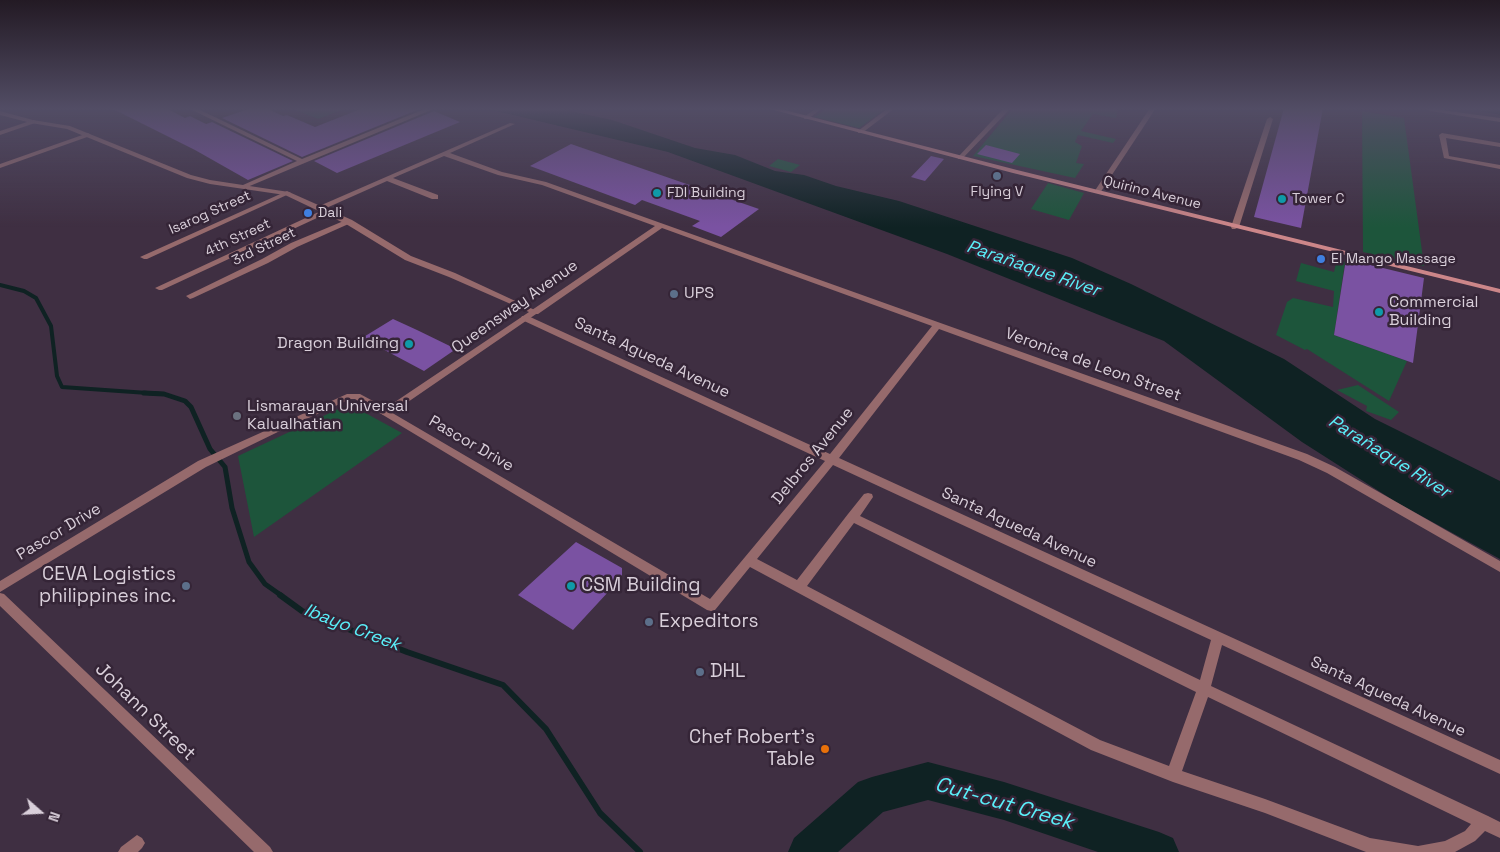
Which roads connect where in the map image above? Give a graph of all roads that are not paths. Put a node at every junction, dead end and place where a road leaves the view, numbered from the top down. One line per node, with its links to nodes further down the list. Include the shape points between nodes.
1 (52, 148): 14 (street)
2 (119, 148): 17 (street, Santa Agueda Avenue, via 189,177)
3 (274, 148): 13 (street)
4 (335, 148): 13 (street)
5 (459, 148): 11 (street, 4th Street)
6 (921, 148): 12 (main road, Quirino Avenue)
7 (970, 148): 12 (street)
8 (1127, 148): 18 (street)
9 (1261, 148): 24 (street)
10 (1444, 148): 15 (street, via 1446,157)
11 (445, 154): 16 (street, 4th Street); 23 (street, Veronica de Leon Street, via 500,174 544,183)
12 (960, 158): 18 (main road, Quirino Avenue)
13 (302, 161): 17 (street)
14 (0, 166)
15 (1500, 167)
16 (388, 179): 20 (street); 21 (street, 4th Street)
17 (245, 186): 19 (street, Santa Agueda Avenue)
18 (1098, 192): 24 (main road, Quirino Avenue)
19 (287, 193): 21 (street, Santa Agueda Avenue); 25 (street, Isarog Street)
20 (435, 197)
21 (324, 209): 22 (street, Santa Agueda Avenue); 26 (street, 4th Street)
22 (349, 222): 28 (street, 3rd Street); 29 (street, Santa Agueda Avenue, via 404,256)
23 (660, 226): 29 (street, Queensway Avenue); 30 (street, Veronica de Leon Street)
24 (1235, 226): 27 (main road, Quirino Avenue)
25 (144, 257)
26 (159, 288)
27 (1500, 291)
28 (190, 296)
29 (530, 315): 31 (street, Queensway Avenue); 32 (street, Santa Agueda Avenue)
30 (938, 325): 32 (street, Delbros Avenue); 36 (street, Veronica de Leon Street, via 1303,457)
31 (386, 413): 38 (street, Pascor Drive, via 357,396 350,396 202,464); 40 (street, Pascor Drive)
32 (832, 459): 35 (street, Delbros Avenue); 41 (street, Santa Agueda Avenue)
33 (868, 497): 34 (street)
34 (852, 517): 37 (street); 42 (street)
35 (748, 560): 37 (street); 40 (street, Delbros Avenue)
36 (1500, 567)
37 (800, 586): 44 (street, via 1069,732)
38 (0, 587)
39 (0, 598): 47 (street, Johann Street)
40 (710, 606)
41 (1218, 637): 42 (street); 43 (street, Santa Agueda Avenue)
42 (1204, 689): 44 (street); 45 (street)
43 (1500, 766)
44 (1173, 775): 48 (street, via 1370,846)
45 (1483, 822): 46 (street); 49 (street, via 1470,836 1447,848)
46 (1500, 830)
47 (265, 852)
48 (1413, 852)
49 (1423, 852)

